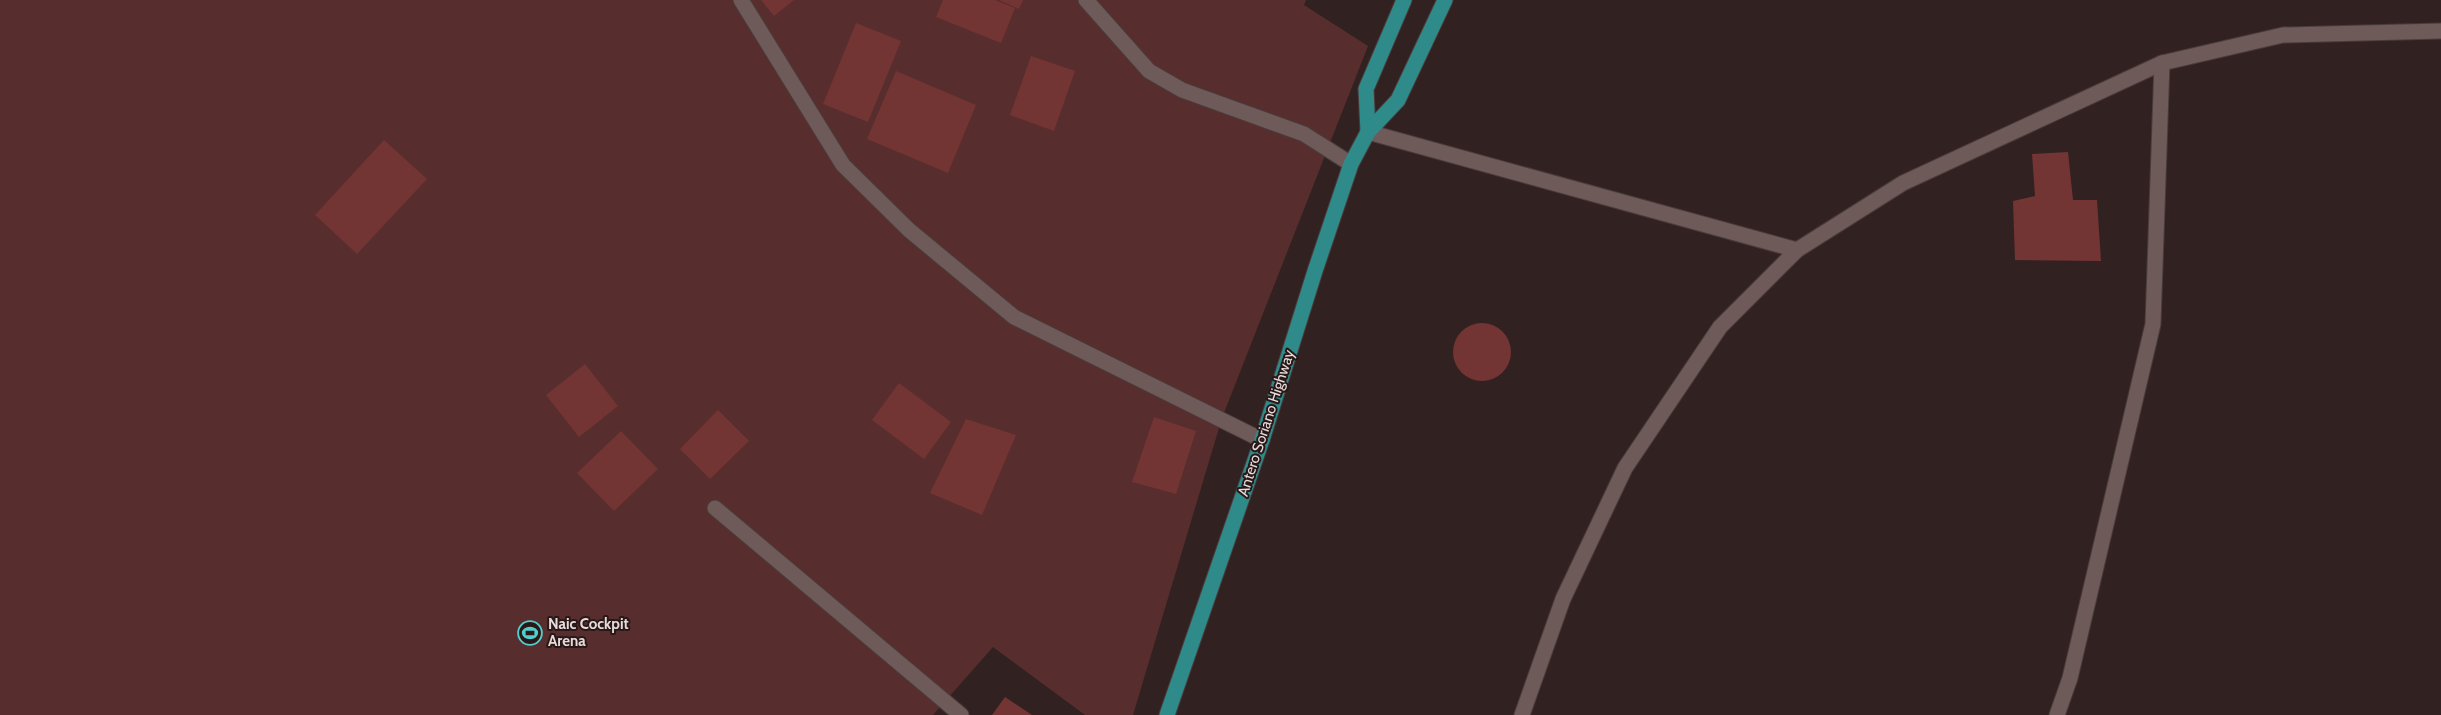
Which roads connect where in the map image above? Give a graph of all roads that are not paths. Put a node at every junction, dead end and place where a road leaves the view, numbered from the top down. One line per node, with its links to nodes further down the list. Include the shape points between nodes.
1 (741, 0): 10 (street, via 842,165 909,230 1014,317)
2 (1086, 0): 8 (street, via 1148,71 1182,90 1304,134)
3 (1404, 0): 7 (main road, via 1366,89)
4 (1445, 0): 7 (main road, Antero Soriano Highway, via 1398,100)
5 (2441, 30): 6 (street, via 2283,35)
6 (2162, 63): 9 (street, via 1903,183); 15 (street, via 2153,324 2070,678)
7 (1368, 132): 8 (main road, Antero Soriano Highway); 9 (street)
8 (1351, 164): 10 (main road, Antero Soriano Highway)
9 (1797, 250): 14 (street, via 1720,327 1625,468 1563,599)
10 (1262, 440): 13 (main road, Antero Soriano Highway)
11 (715, 508): 12 (street)
12 (961, 715)
13 (1167, 715)
14 (1522, 715)
15 (2057, 715)

